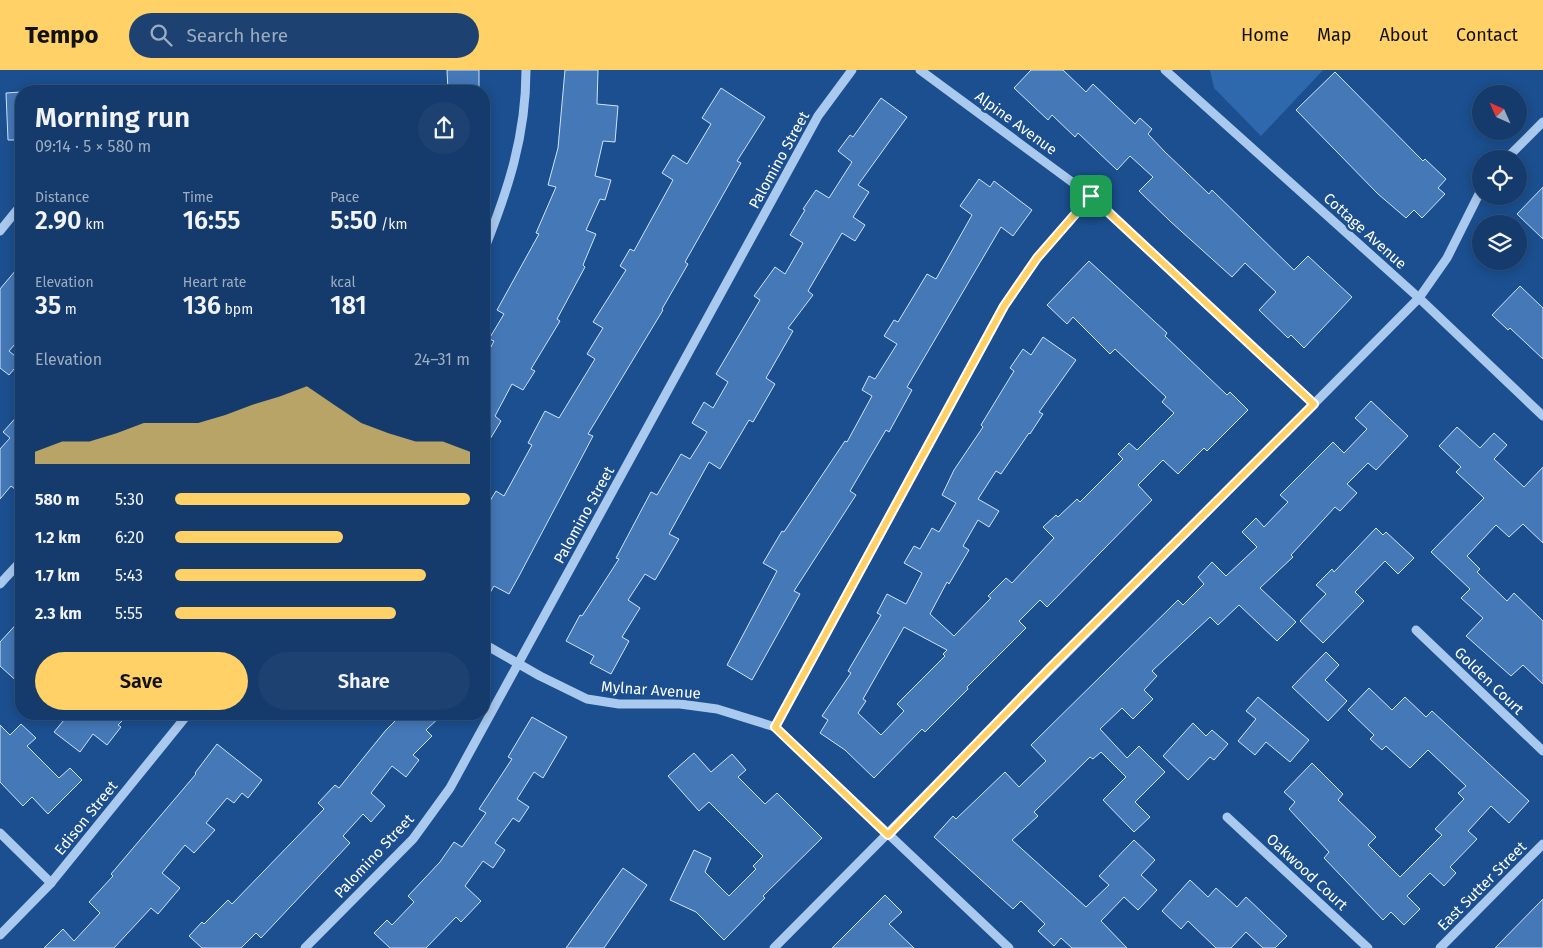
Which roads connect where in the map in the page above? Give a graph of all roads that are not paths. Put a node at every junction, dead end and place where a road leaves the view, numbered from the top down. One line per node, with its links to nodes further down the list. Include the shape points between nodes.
1 (526, 70): 11 (street, via 521,140)
2 (852, 70): 19 (street, Palomino Street, via 818,116)
3 (920, 70): 7 (street, Alpine Avenue)
4 (1165, 70): 12 (street, Cottage Avenue)
5 (1543, 122): 6 (street)
6 (1515, 150)
7 (1091, 196): 13 (street, Alpine Avenue); 23 (street, via 1037,258 1004,306)
8 (1474, 205): 12 (street, via 1447,258)
9 (15, 212): 10 (street)
10 (2, 229)
11 (490, 235)
12 (1419, 298): 13 (street); 14 (street, Cottage Avenue)
13 (1314, 404): 27 (street)
14 (1543, 416)
15 (15, 568): 16 (street)
16 (0, 584)
17 (1416, 630): 24 (street, Golden Court)
18 (490, 648): 19 (street, Mylnar Avenue)
19 (518, 664): 20 (street, Palomino Street); 23 (street, Mylnar Avenue, via 587,699 619,704 680,704 717,709)
20 (490, 715)
21 (183, 720): 29 (street, Edison Street)
22 (487, 720): 31 (street, Palomino Street, via 450,788 413,839)
23 (775, 727): 27 (street, Mylnar Avenue)
24 (1543, 752)
25 (1228, 817): 34 (street, Oakwood Court)
26 (0, 833): 29 (street)
27 (888, 835): 32 (street); 33 (street, Mylnar Avenue)
28 (1543, 844): 35 (street, East Sutter Street)
29 (51, 883): 30 (street, Edison Street)
30 (0, 935)
31 (305, 948)
32 (774, 948)
33 (1009, 948)
34 (1368, 948)
35 (1440, 948)

